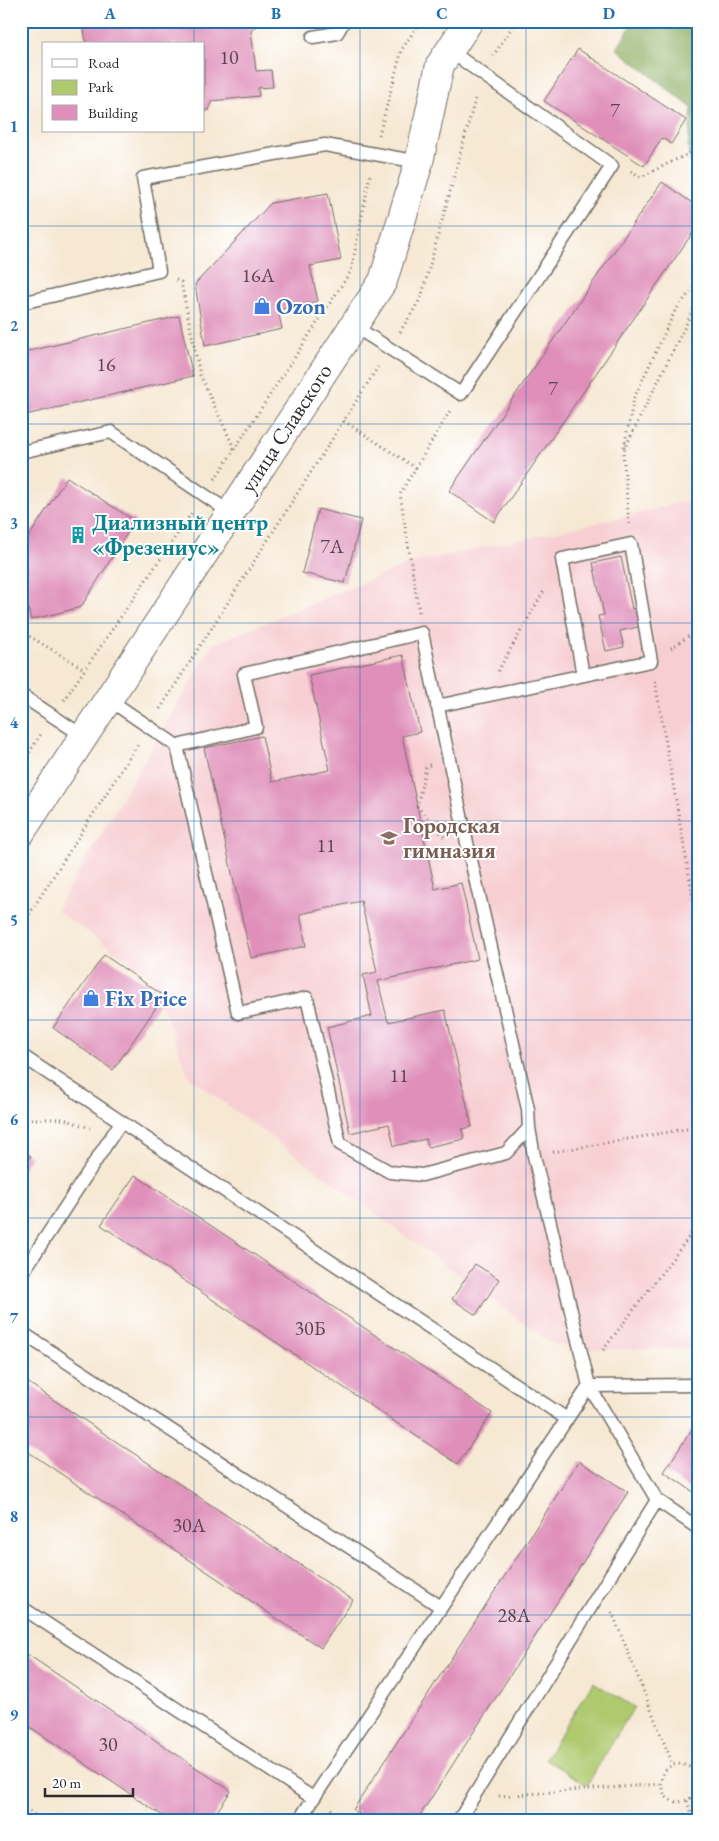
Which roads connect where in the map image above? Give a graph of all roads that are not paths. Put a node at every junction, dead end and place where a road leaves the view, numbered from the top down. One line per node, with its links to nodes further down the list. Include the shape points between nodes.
1 (344, 21): 3 (lane, via 337,33)
2 (469, 21): 4 (street, улица Славского)
3 (313, 37)
4 (450, 51): 5 (street, улица Славского, via 440,65); 7 (lane, via 612,166 461,394)
5 (419, 162): 6 (lane, via 325,145 143,178 159,272); 7 (street, улица Славского, via 383,281)
6 (21, 303)
7 (354, 326): 9 (street, улица Славского)
8 (21, 452): 9 (lane, via 111,432)
9 (231, 512): 12 (street, улица Славского)
10 (583, 675): 10 (lane, via 562,558 631,544 651,661); 13 (lane)
11 (21, 695): 14 (lane)
12 (108, 699): 14 (street, улица Славского); 15 (lane)
13 (438, 706): 15 (lane, via 422,633 244,674 256,728); 19 (lane, via 528,1109)
14 (83, 736): 16 (street, улица Славского)
15 (177, 746): 19 (lane, via 238,1014 307,998 340,1144 390,1172 422,1175 506,1153)
16 (21, 832)
17 (21, 1055): 18 (lane)
18 (121, 1122): 20 (lane); 24 (lane)
19 (529, 1128): 23 (lane)
20 (21, 1275)
21 (21, 1332): 27 (lane)
22 (698, 1385): 23 (lane)
23 (589, 1386): 24 (lane); 25 (lane)
24 (567, 1419): 27 (lane)
25 (657, 1500): 26 (lane); 31 (lane)
26 (698, 1528)
27 (441, 1607): 29 (lane)
28 (21, 1608): 29 (lane)
29 (313, 1798): 30 (lane)
30 (299, 1820)
31 (459, 1820)

